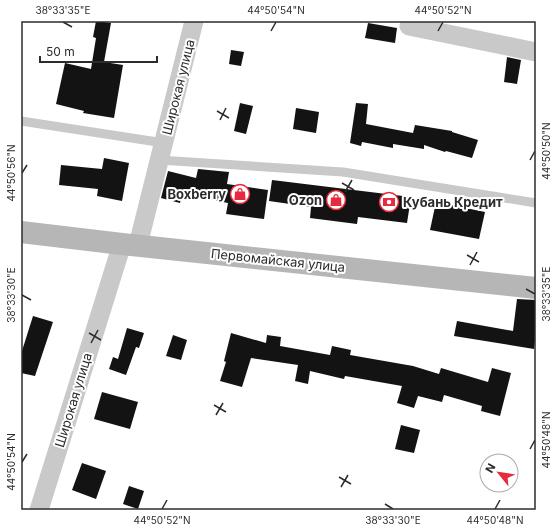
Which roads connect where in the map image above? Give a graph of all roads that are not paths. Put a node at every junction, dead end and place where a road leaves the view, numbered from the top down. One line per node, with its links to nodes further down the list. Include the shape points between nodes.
1 (194, 21): 5 (street, Широкая улица)
2 (411, 21): 3 (street, via 409,26)
3 (536, 52)
4 (21, 121): 5 (lane)
5 (161, 151): 6 (lane, via 343,172); 8 (street, Широкая улица)
6 (536, 203)
7 (21, 232): 8 (street, Первомайская улица)
8 (130, 245): 9 (street, Первомайская улица); 10 (street, Широкая улица)
9 (536, 288)
10 (40, 510)

